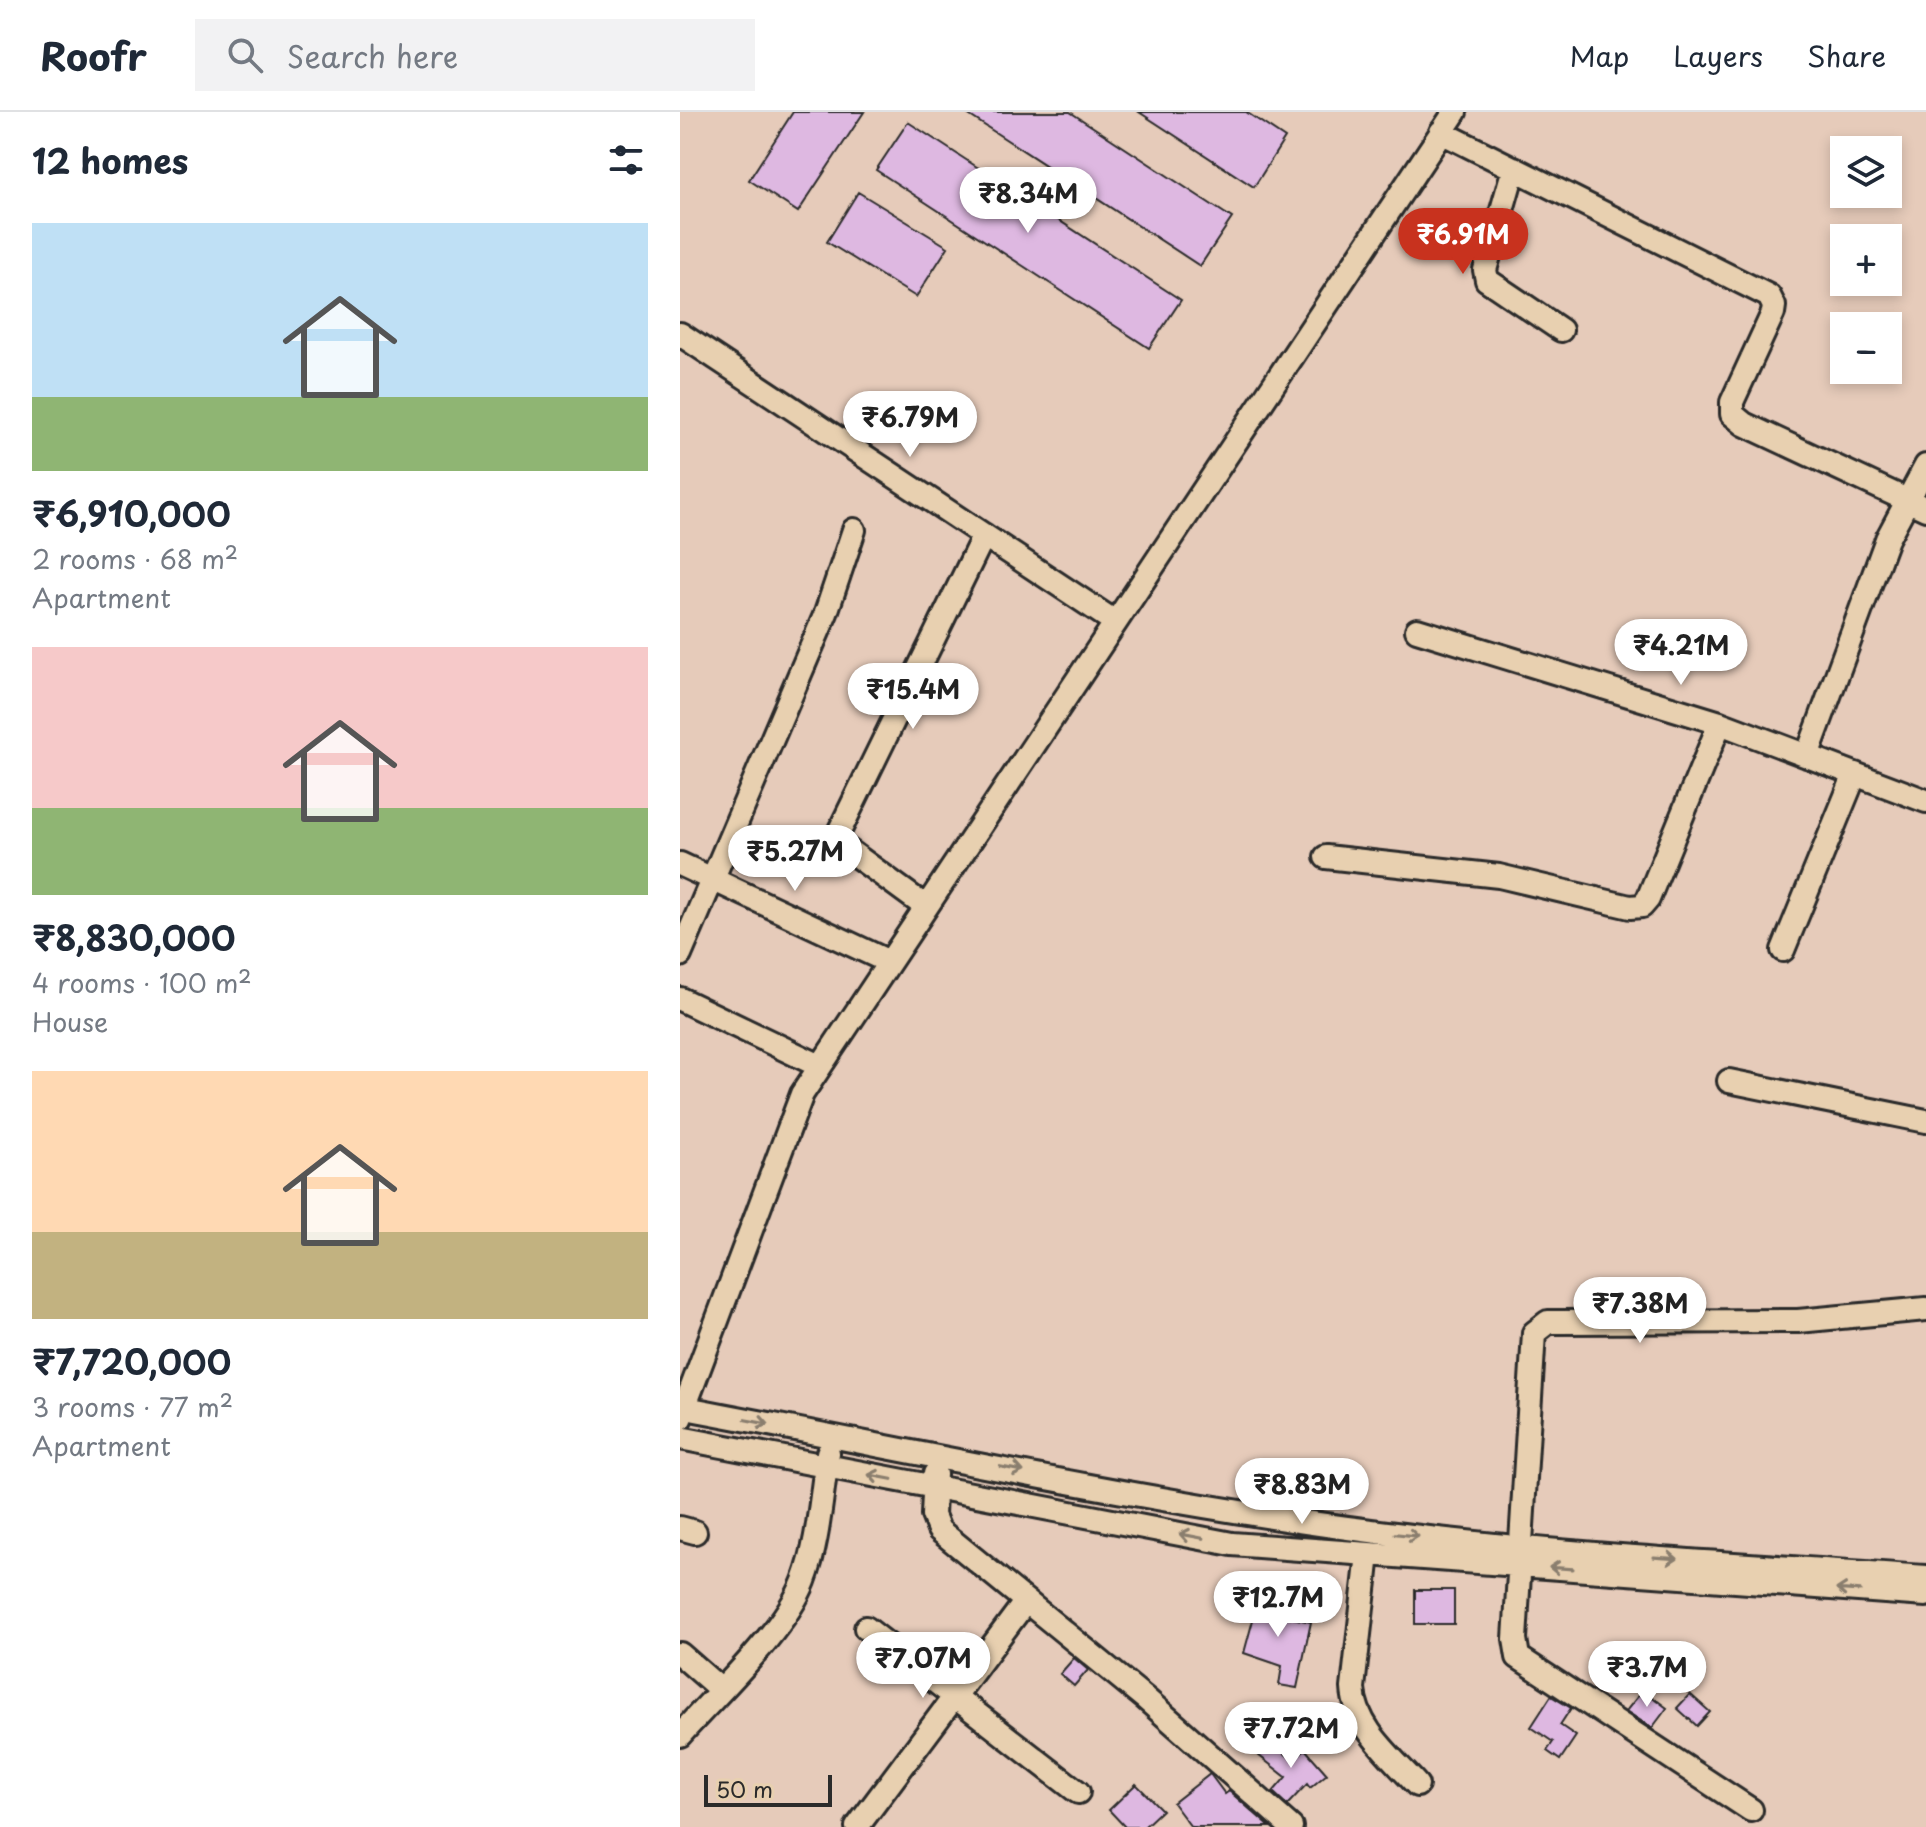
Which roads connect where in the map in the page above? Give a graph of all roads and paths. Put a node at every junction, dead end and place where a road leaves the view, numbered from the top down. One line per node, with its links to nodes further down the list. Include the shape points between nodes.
1 (1455, 112): 2 (street)
2 (1441, 132): 3 (street); 10 (street)
3 (1514, 168): 4 (street, via 1486,275 1491,285); 7 (street, via 1769,296 1773,313 1732,402 1732,414)
4 (1561, 330)
5 (680, 334): 9 (street)
6 (1926, 466): 7 (street)
7 (1917, 505): 13 (street, via 1874,571)
8 (854, 530): 18 (street, via 826,613)
9 (984, 535): 10 (street); 19 (street, via 838,834 840,844)
10 (1115, 622): 19 (street)
11 (1417, 630): 12 (street)
12 (1720, 723): 13 (street); 16 (street, via 1642,906 1499,876)
13 (1807, 756): 14 (street)
14 (1855, 774): 15 (street); 20 (street)
15 (1926, 801)
16 (1326, 857)
17 (680, 864): 18 (street)
18 (714, 881): 21 (street); 22 (street)
19 (926, 907): 22 (street)
20 (1783, 950)
21 (680, 955)
22 (889, 962): 24 (street)
23 (680, 999): 24 (street)
24 (820, 1066): 28 (street, via 802,1094)
25 (1729, 1081): 26 (street)
26 (1926, 1121)
27 (1926, 1309): 35 (street, via 1798,1321 1540,1326 1532,1341)
28 (681, 1411): 29 (street, one-way to 29)
29 (831, 1436): 31 (street); 32 (street)
30 (680, 1438): 32 (street)
31 (936, 1455): 33 (street); 35 (street, one-way to 35, via 1236,1511)
32 (826, 1467): 33 (street, one-way to 32); 41 (street, via 809,1562 798,1593)
33 (934, 1487): 34 (street, one-way to 33, via 1232,1544); 38 (street, via 933,1515 939,1530)
34 (1368, 1554): 35 (street); 44 (street, via 1355,1707 1363,1724)
35 (1520, 1556): 36 (street, one-way to 36); 37 (street, one-way to 35); 46 (street, via 1518,1657)
36 (1926, 1577)
37 (1926, 1595)
38 (1026, 1601): 42 (street); 48 (street)
39 (866, 1628): 42 (street)
40 (680, 1654): 41 (street)
41 (720, 1689): 43 (street)
42 (955, 1696): 45 (street); 47 (street)
43 (680, 1735)
44 (1417, 1785)
45 (1078, 1792)
46 (1751, 1810)
47 (857, 1827)
48 (1291, 1827)

